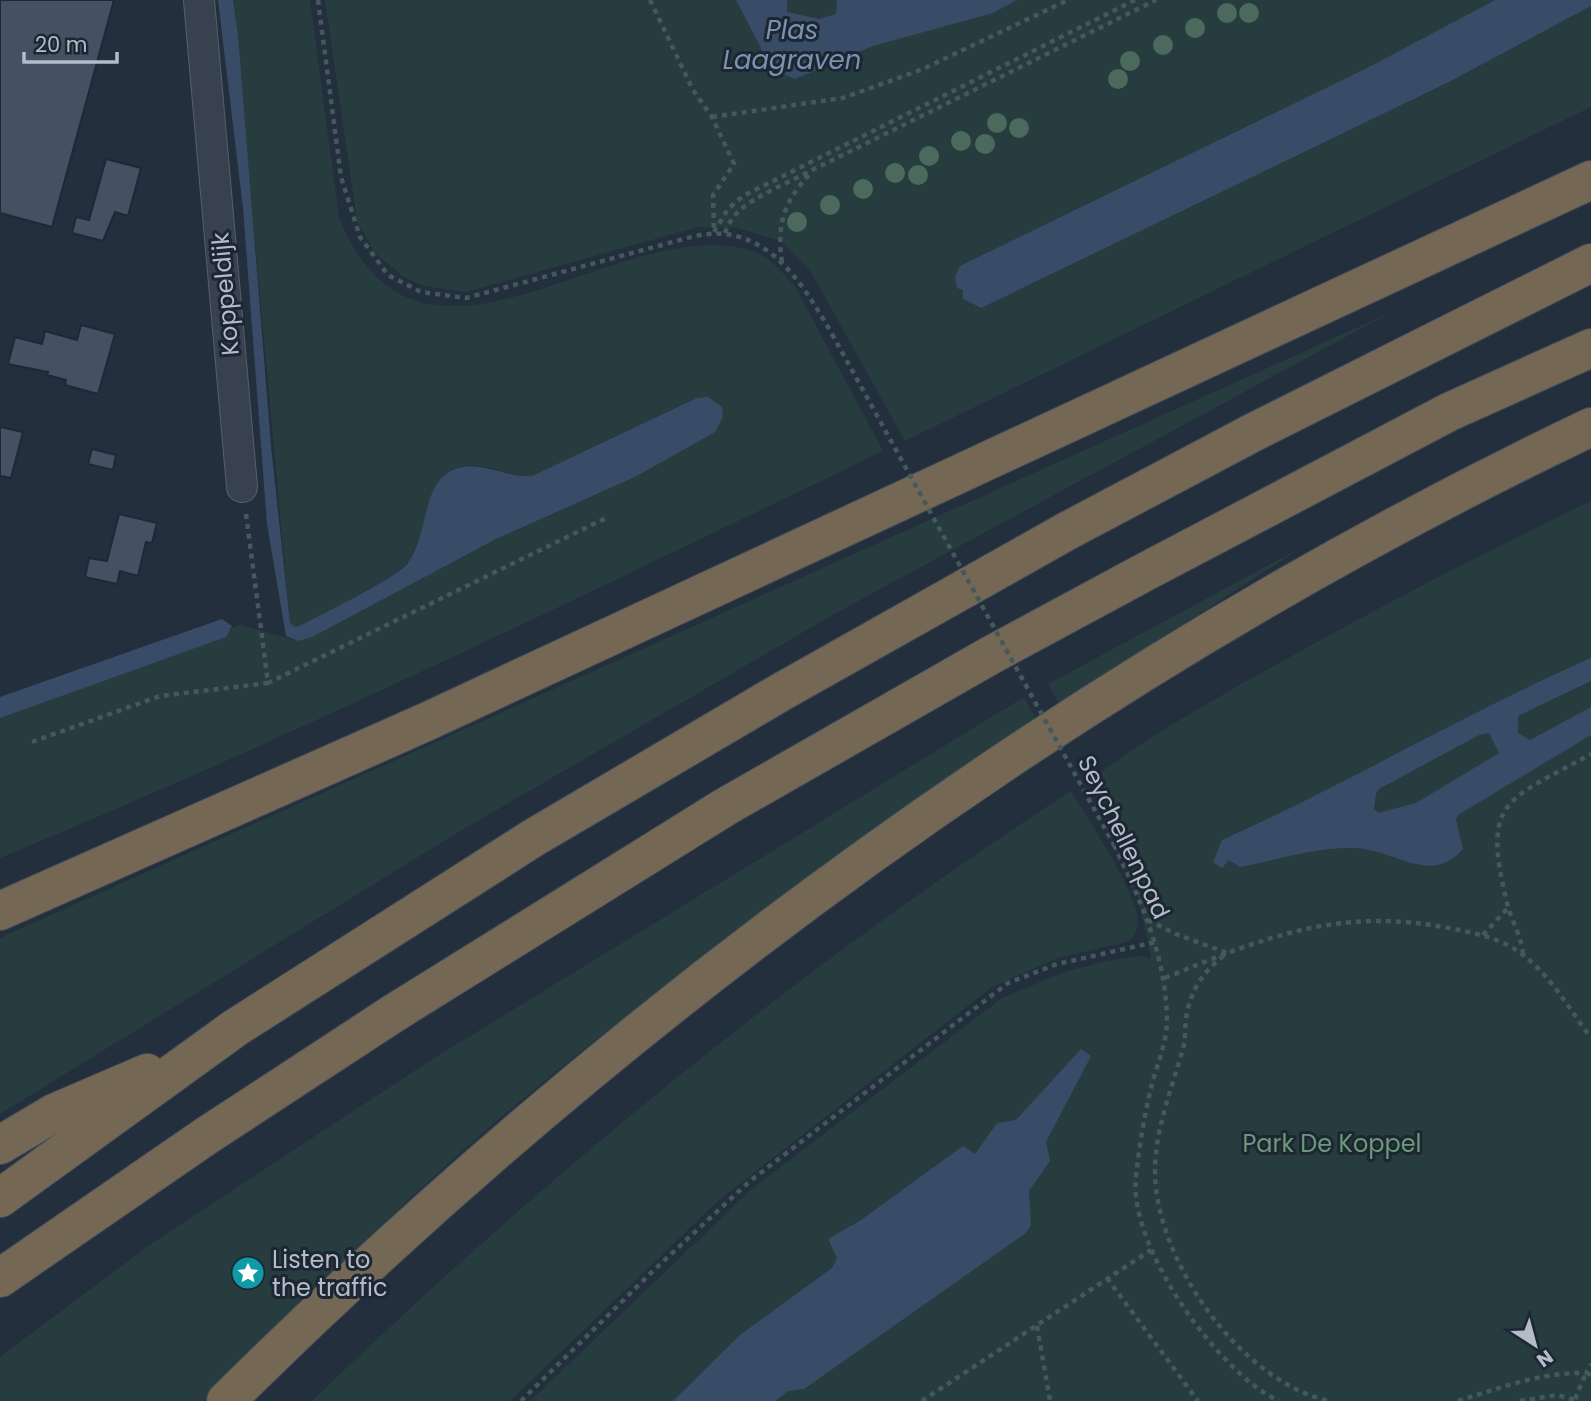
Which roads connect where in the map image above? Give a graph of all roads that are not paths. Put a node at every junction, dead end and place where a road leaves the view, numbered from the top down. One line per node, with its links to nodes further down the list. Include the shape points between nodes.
1 (199, 0): 6 (street, Koppeldijk)
2 (1591, 180): 7 (highway, via 440,715)
3 (1591, 263): 8 (highway, via 1067,531 781,692 533,838)
4 (1591, 348): 11 (highway, via 1449,412 1143,573 759,787 405,1005)
5 (1591, 427): 12 (highway, via 1246,611 1047,735 850,869 590,1070 440,1200)
6 (242, 488)
7 (0, 911)
8 (200, 1051): 9 (highway, via 54,1112); 10 (highway)
9 (0, 1145)
10 (0, 1198)
11 (8, 1274)
12 (226, 1401)

